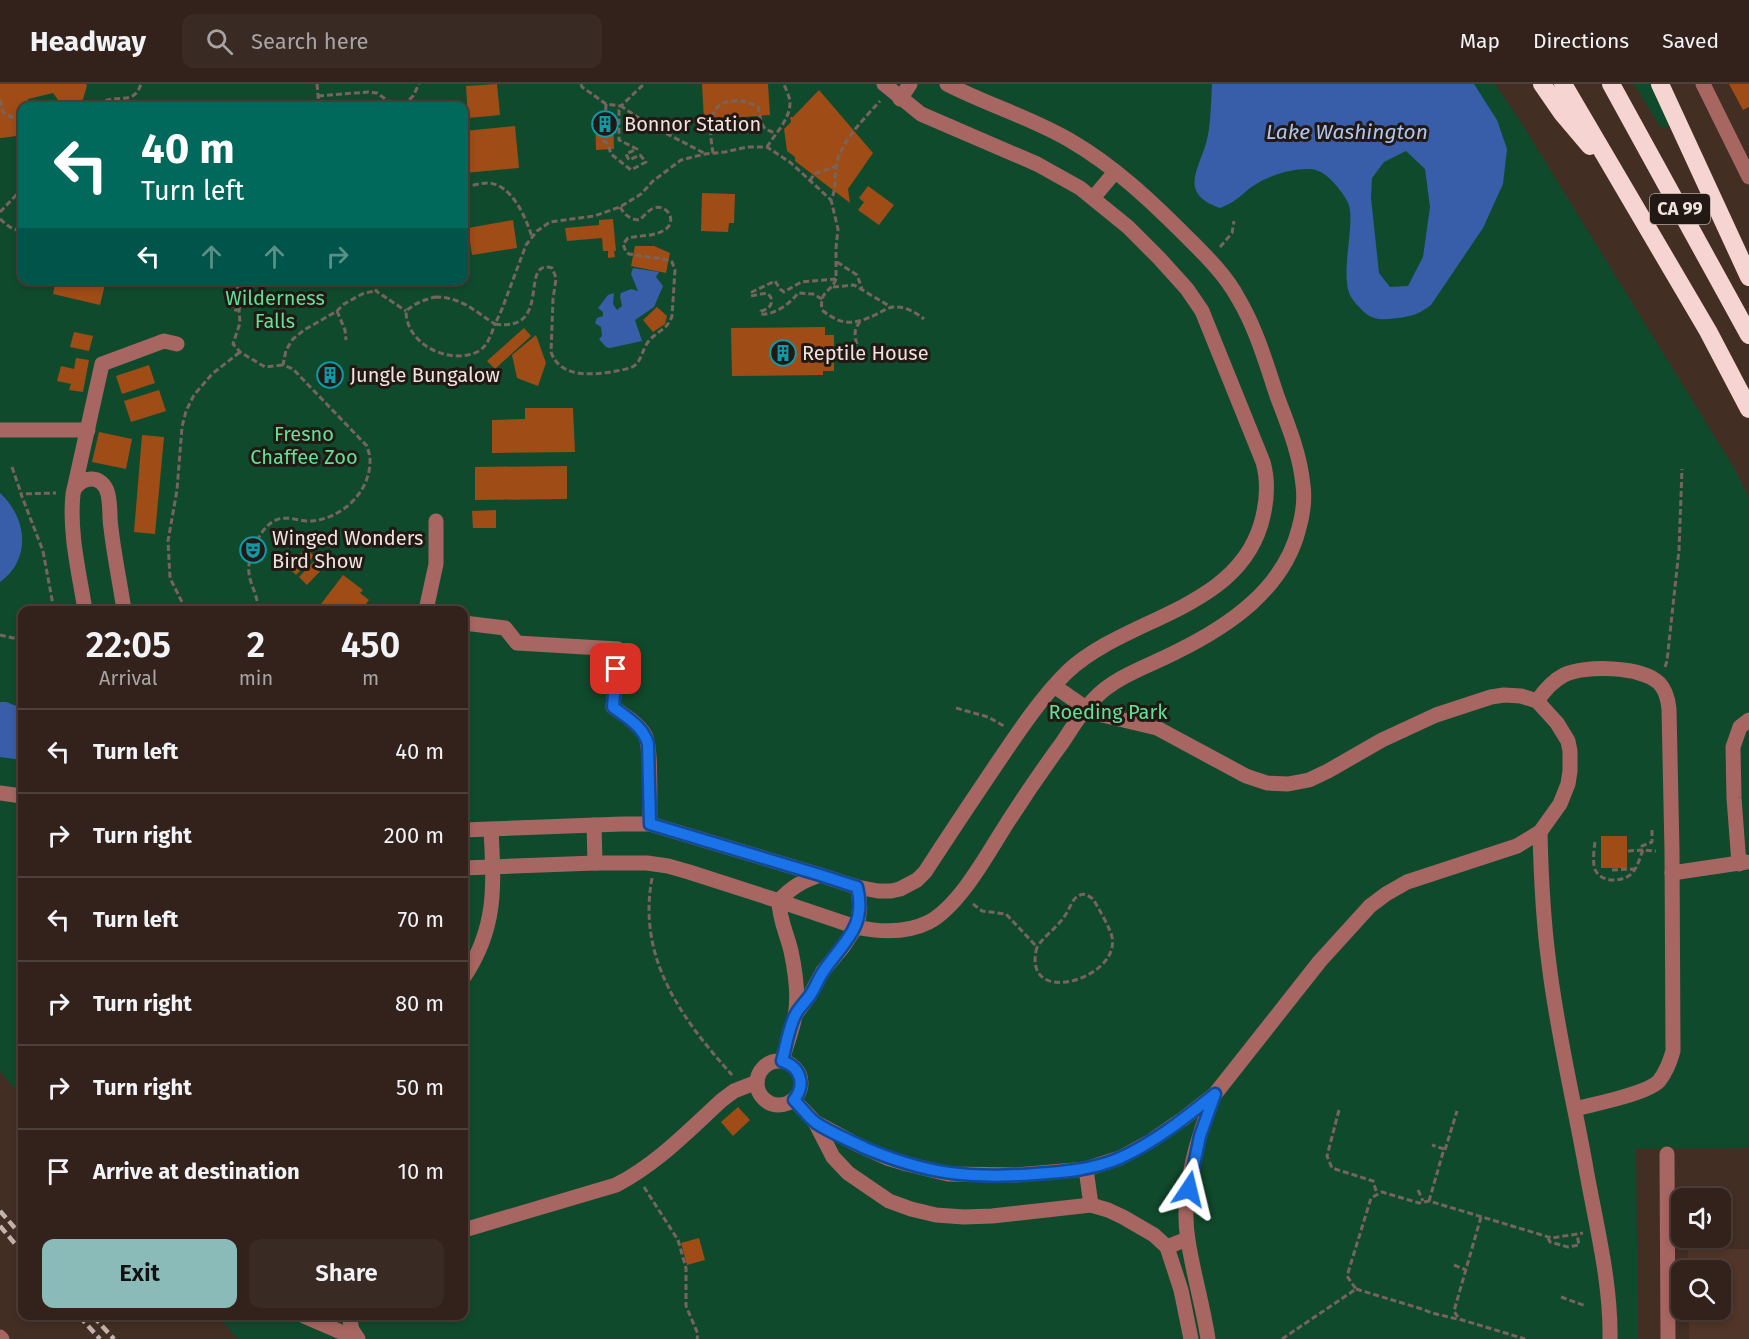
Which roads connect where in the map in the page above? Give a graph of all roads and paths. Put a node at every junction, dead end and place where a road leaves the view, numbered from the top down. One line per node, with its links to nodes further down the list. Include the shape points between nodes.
1 (141, 84): 19 (path, via 133,97)
2 (317, 84): 15 (path)
3 (419, 84): 22 (path)
4 (580, 84): 23 (path)
5 (644, 84): 24 (path)
6 (784, 84): 26 (path, via 790,101 784,121)
7 (884, 84): 16 (street)
8 (910, 84): 16 (street)
9 (947, 84): 31 (street, via 1071,141)
10 (1542, 84): 34 (highway)
11 (1563, 84): 34 (highway, CA 99)
12 (1611, 84): 63 (highway, CA 99)
13 (1660, 84): 47 (highway)
14 (1703, 84): 32 (street)
15 (318, 96): 20 (path); 21 (path, via 368,92)
16 (900, 99): 37 (street, via 921,114 1037,164)
17 (0, 100): 25 (path, via 3,112)
18 (882, 100): 30 (path, via 854,129)
19 (104, 102)
20 (319, 102)
21 (389, 102)
22 (407, 102)
23 (606, 104): 24 (path); 24 (path, via 604,141 611,154 631,170 645,162 640,155 629,160 626,154 637,149 619,140)
24 (621, 106): 29 (path)
25 (18, 121)
26 (775, 133): 27 (path); 28 (path, via 765,129 758,107 736,101 721,103 712,119)
27 (767, 147): 28 (path); 33 (path)
28 (713, 153): 29 (path)
29 (705, 154): 39 (path, via 681,160)
30 (836, 166): 33 (path, via 814,174); 38 (path)
31 (1115, 172): 37 (street); 90 (street, via 1160,209 1208,258 1238,296 1264,356 1293,442 1304,504 1297,536 1284,566 1243,611 1210,634 1118,680)
32 (1749, 177)
33 (810, 182): 38 (path)
34 (1623, 185): 69 (highway, CA 99)
35 (468, 186): 44 (path, via 488,183 510,194 523,213)
36 (18, 193): 40 (path)
37 (1093, 198): 87 (street, via 1159,258 1202,311 1263,462 1267,490 1264,514 1250,552 1241,563 1178,610 1097,649)
38 (831, 200): 46 (path, via 838,229)
39 (620, 207): 44 (path, via 594,216 550,222); 62 (path, via 632,220 639,220 653,208 667,209 670,218 666,229 628,238 623,244 629,254 669,260 675,270 670,322 649,341 635,365 579,374 556,362 551,352 555,275 552,268 541,268 535,275 532,305 523,318 515,324)
40 (0, 212)
41 (0, 219): 43 (path)
42 (1234, 221): 45 (path, via 1230,235)
43 (18, 231)
44 (531, 237): 62 (path)
45 (1220, 247)
46 (837, 261): 48 (path); 53 (path, via 857,275)
47 (1749, 277)
48 (836, 279): 52 (path); 55 (path, via 801,282 784,292 775,281 751,296 771,296 769,309 761,311 764,315 790,302 798,293)
49 (237, 285): 57 (path, via 232,308)
50 (254, 285): 57 (path, via 242,298)
51 (377, 285): 54 (path)
52 (833, 286): 53 (path, via 854,285); 55 (path)
53 (862, 290): 56 (path)
54 (376, 291): 58 (path, via 364,293); 59 (path)
55 (822, 299): 61 (path, via 822,310 831,317)
56 (891, 307): 60 (path, via 914,311); 61 (path)
57 (239, 310): 67 (path, via 240,323 233,344)
58 (336, 311): 64 (path); 68 (path, via 293,339)
59 (406, 311): 62 (path, via 424,300 448,297); 62 (path, via 409,328 418,340 437,352 450,354 478,351 488,343)
60 (924, 318)
61 (860, 322): 66 (path, via 855,328)
62 (495, 324)
63 (1749, 335)
64 (346, 340)
65 (177, 344): 71 (street, via 164,342 102,364)
66 (857, 344)
67 (240, 352): 68 (path, via 265,367); 80 (path, via 212,374 186,411 168,541 170,578)
68 (283, 365): 81 (path, via 292,369 356,434 367,446 370,459 363,489 346,508 315,521 275,520 265,529 248,570)
69 (1749, 409)
70 (0, 430): 71 (street)
71 (88, 430): 74 (street)
72 (12, 467): 75 (path)
73 (1682, 469): 86 (path, via 1679,550 1667,661)
74 (69, 491): 75 (path); 78 (street); 79 (street, via 94,478 107,491)
75 (21, 494): 77 (path, via 43,551)
76 (436, 521): 82 (street, via 436,564)
77 (53, 606)
78 (84, 606)
79 (123, 606)
80 (184, 606)
81 (257, 606)
82 (427, 606)
83 (468, 623): 95 (street, via 505,628 517,643 618,649 613,707 647,737)
84 (0, 636): 85 (path)
85 (18, 637)
86 (1655, 680): 88 (street, via 1607,668 1584,669 1561,676); 104 (street, via 1667,694 1670,709)
87 (1054, 686): 90 (street); 92 (street)
88 (1537, 701): 90 (street, via 1514,695 1478,700 1382,740 1309,780 1288,784 1246,776 1158,728); 100 (street, via 1568,741 1570,760 1568,784 1560,804)
89 (956, 708): 92 (path, via 988,717)
90 (1086, 708): 115 (street)
91 (1749, 720): 106 (street, via 1740,727 1733,747 1734,798)
92 (1017, 734): 114 (street, via 917,880 891,891)
93 (0, 793): 94 (street)
94 (18, 795)
95 (650, 824): 96 (street); 113 (street)
96 (594, 825): 98 (street); 105 (street)
97 (468, 830): 98 (street)
98 (490, 830): 108 (street)
99 (1652, 830): 102 (path, via 1652,842 1642,846)
100 (1540, 832): 123 (street, via 1517,846 1407,882 1370,906); 125 (street, via 1549,964)
101 (1596, 842): 110 (path, via 1596,872 1619,880)
102 (1642, 850): 103 (path); 104 (path); 110 (path)
103 (1629, 851)
104 (1672, 851): 112 (street)
105 (595, 863): 107 (street); 108 (street)
106 (1744, 863): 112 (street)
107 (654, 864): 116 (street); 122 (path, via 649,923 663,979 718,1059)
108 (493, 867): 109 (street); 119 (street, via 487,930)
109 (468, 868)
110 (1635, 869): 111 (path)
111 (1612, 870)
112 (1672, 873): 125 (street, via 1673,1051 1668,1067 1658,1082 1647,1089)
113 (820, 875): 114 (street); 116 (street, via 804,880)
114 (857, 887): 117 (street, via 860,910)
115 (959, 893): 117 (street, via 940,914 920,925 881,931); 118 (path, via 982,910 1006,914)
116 (779, 901): 117 (street); 120 (street, via 795,970)
117 (856, 927): 120 (street)
118 (1037, 947): 118 (path, via 1081,895 1093,899 1112,938 1110,952 1103,962 1073,982 1056,983 1044,977 1035,965)
119 (468, 969)
120 (796, 1014): 121 (street)
121 (782, 1061): 122 (street, via 768,1064); 124 (street, via 799,1073 801,1087)
122 (750, 1085): 124 (street, via 767,1101 781,1105); 133 (street, via 722,1100)
123 (1215, 1094): 132 (street, via 1151,1141 1120,1158); 144 (street, via 1193,1164)
124 (794, 1100): 128 (street)
125 (1575, 1109): 141 (street)
126 (1339, 1110): 135 (path, via 1326,1156 1332,1168 1373,1180)
127 (1457, 1111): 130 (path)
128 (814, 1122): 132 (street, via 887,1158 936,1172 993,1176); 138 (street, via 848,1173 889,1201 911,1209 964,1217)
129 (1432, 1145): 130 (path)
130 (1444, 1149): 136 (path)
131 (1667, 1154): 161 (street)
132 (1086, 1169): 138 (street)
133 (635, 1175): 140 (street, via 606,1188); 155 (path, via 678,1240 686,1268 686,1306)
134 (1418, 1190): 137 (path)
135 (1377, 1195): 137 (path, via 1382,1192); 148 (path, via 1371,1198 1347,1276)
136 (1429, 1201): 137 (path); 139 (path)
137 (1423, 1202)
138 (1090, 1205): 145 (street, via 1123,1217)
139 (1481, 1217): 143 (path); 147 (path)
140 (468, 1229)
141 (1597, 1231): 142 (path); 160 (street, via 1607,1287)
142 (1576, 1234): 143 (path); 143 (path, via 1579,1245 1568,1247 1550,1242)
143 (1547, 1236)
144 (1187, 1239): 145 (street); 157 (street)
145 (1167, 1247): 156 (street)
146 (1454, 1265): 147 (path)
147 (1467, 1269): 151 (path, via 1454,1311)
148 (1356, 1289): 151 (path); 158 (path)
149 (1561, 1298): 150 (path)
150 (1586, 1306)
151 (1459, 1319): 159 (path)
152 (313, 1320): 154 (street)
153 (350, 1320): 154 (street)
154 (357, 1339)
155 (697, 1339)
156 (1191, 1339)
157 (1208, 1339)
158 (1282, 1339)
159 (1525, 1339)
160 (1610, 1339)
161 (1668, 1339)

